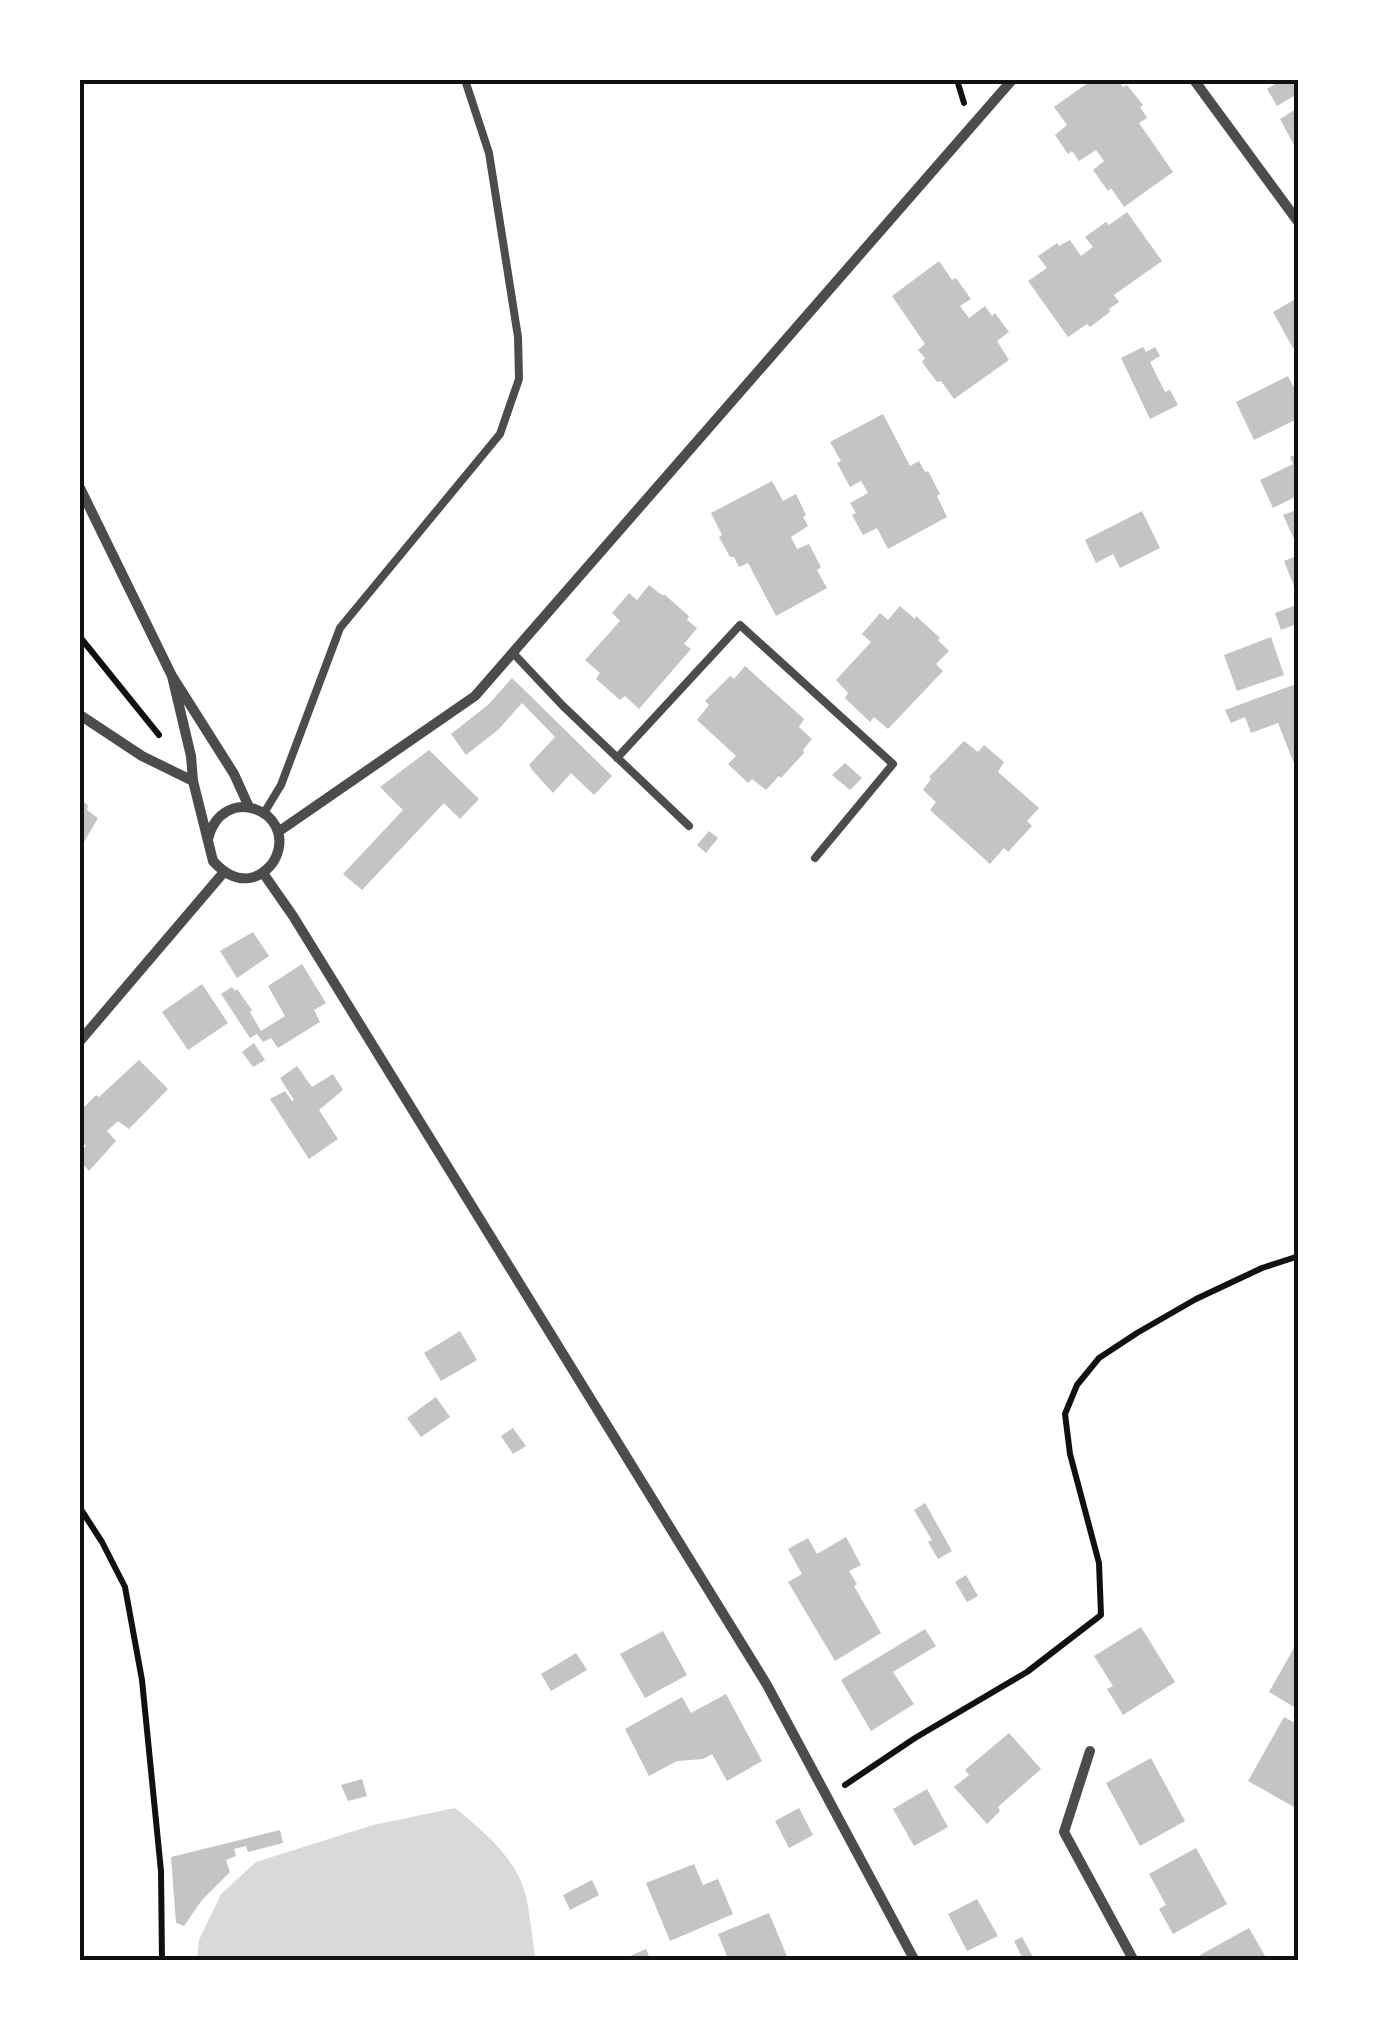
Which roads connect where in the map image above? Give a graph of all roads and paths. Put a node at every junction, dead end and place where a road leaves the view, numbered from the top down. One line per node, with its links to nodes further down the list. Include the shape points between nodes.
1 (465, 80): 14 (lane, via 489,153 519,379 500,434 340,628 281,785)
2 (1012, 80): 7 (street)
3 (1194, 80): 4 (street)
4 (1299, 223)
5 (80, 488): 8 (street)
6 (80, 637): 10 (path)
7 (513, 652): 11 (lane); 16 (street, via 475,696)
8 (172, 676): 12 (street); 13 (street)
9 (80, 715): 12 (street)
10 (159, 735)
11 (617, 758): 15 (lane); 18 (lane, via 740,625 893,764)
12 (193, 781): 17 (street)
13 (248, 807): 14 (street); 17 (street, via 226,811)
14 (264, 813): 16 (street)
15 (689, 826)
16 (278, 832): 20 (street, via 278,854)
17 (208, 839): 19 (street, via 213,861)
18 (815, 858)
19 (224, 872): 20 (street, via 242,878); 21 (street)
20 (263, 873): 25 (street, via 702,1579)
21 (80, 1041)
22 (1299, 1256): 25 (path, via 1196,1299 1137,1333 1099,1358 1078,1385 1065,1414 1100,1563 1101,1614 1027,1672)
23 (80, 1508): 26 (path, via 124,1586 142,1680 161,1871)
24 (1090, 1751): 28 (street, via 1064,1832)
25 (826, 1797): 27 (street)
26 (162, 1961)
27 (915, 1961)
28 (1134, 1961)

